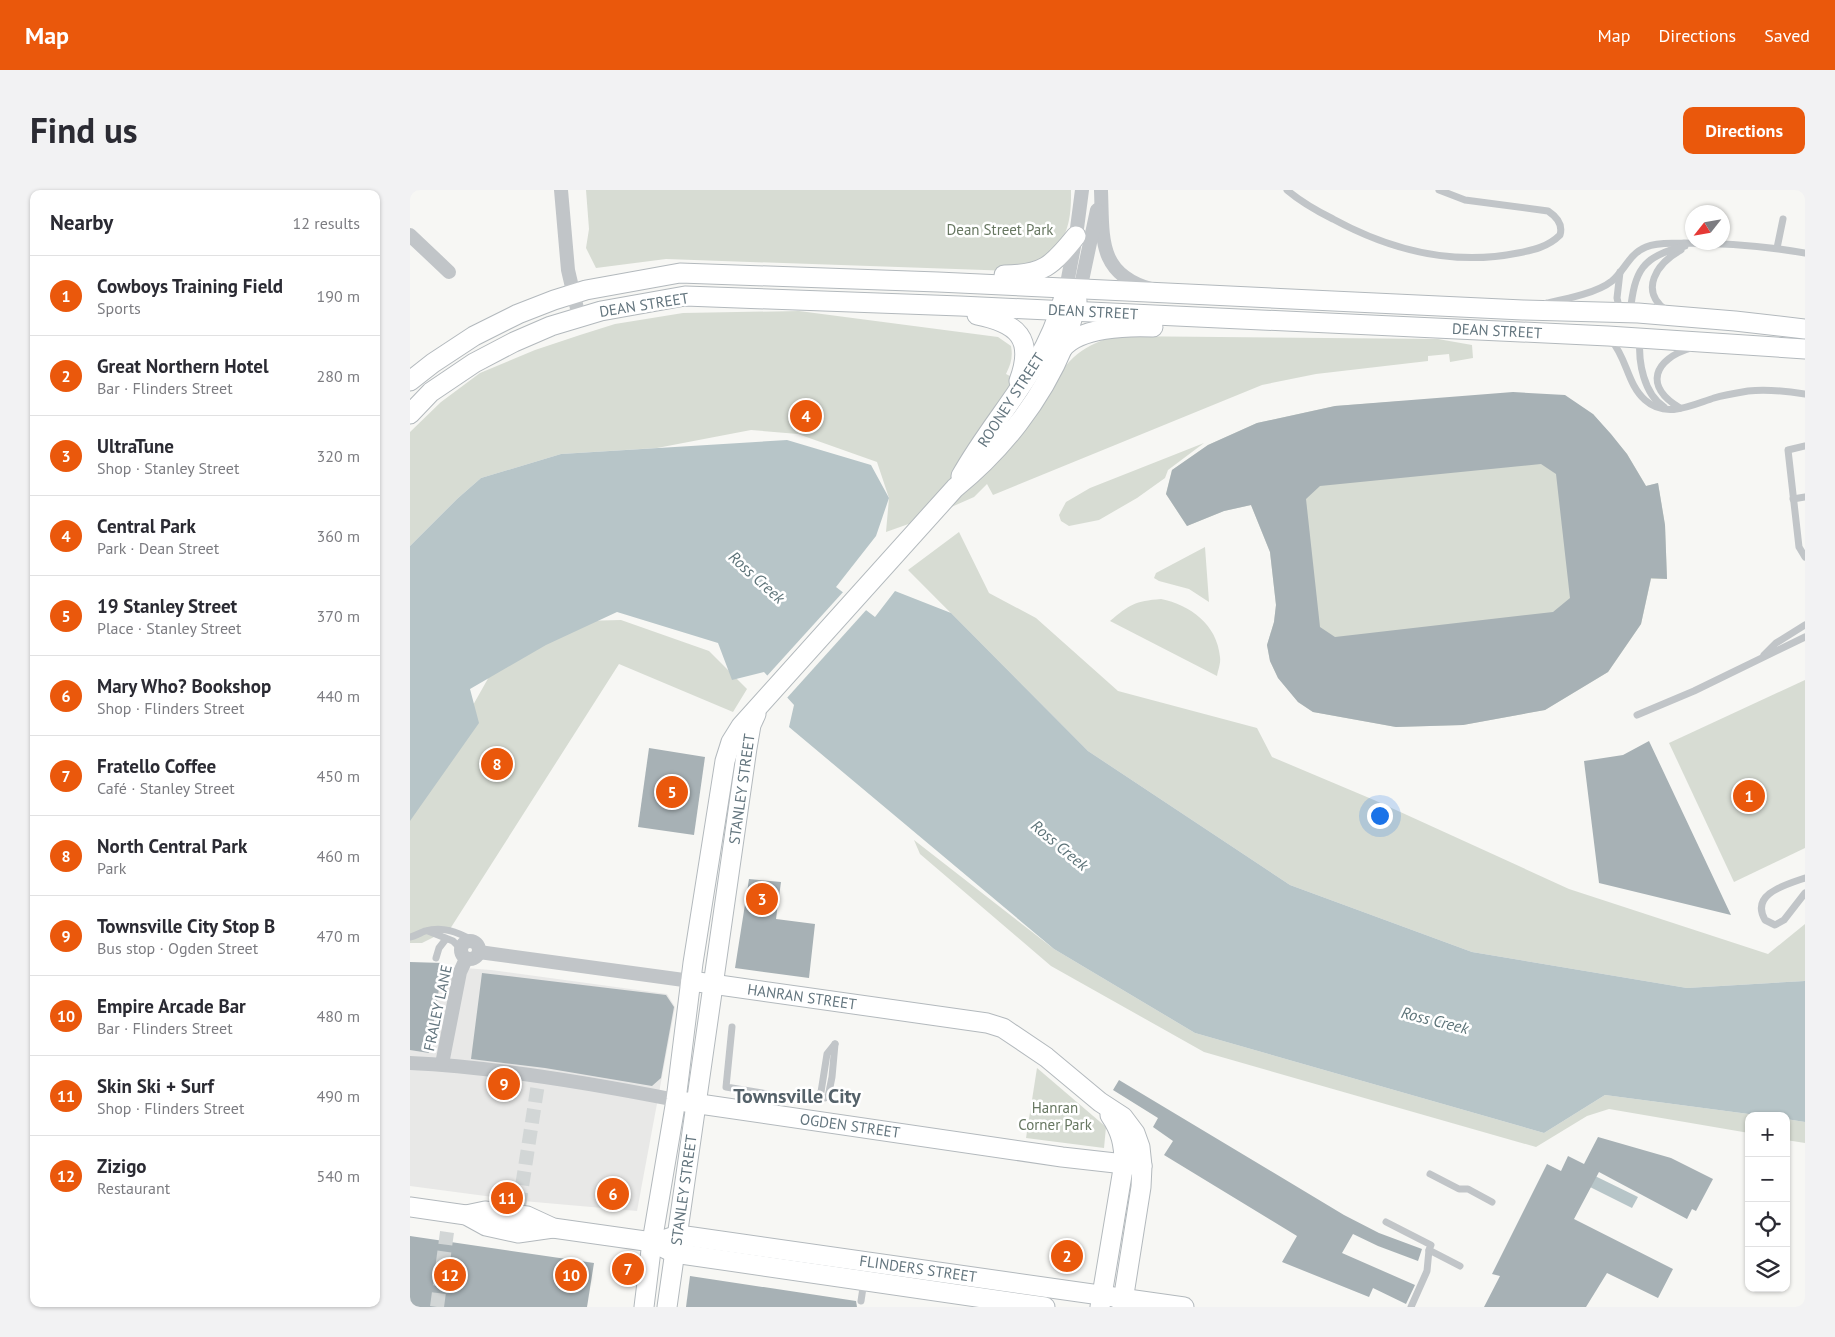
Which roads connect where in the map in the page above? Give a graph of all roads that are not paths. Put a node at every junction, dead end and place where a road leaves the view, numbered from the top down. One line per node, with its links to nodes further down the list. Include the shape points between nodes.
1 (561, 190): 20 (street)
2 (1082, 190): 8 (street, ROONEY STREET)
3 (1287, 190): 4 (lane, via 1320,212 1376,240 1430,254 1480,258 1501,256 1535,249 1560,236 1558,221 1548,211 1465,200)
4 (1439, 190)
5 (1101, 191): 18 (street, ROONEY STREET); 19 (street, via 1103,244 1111,264 1140,285)
6 (1783, 219): 13 (lane)
7 (410, 235): 15 (street)
8 (1076, 236): 17 (main road, via 1051,264 1038,272); 18 (street, ROONEY STREET)
9 (1685, 243): 16 (lane, via 1647,247 1632,256)
10 (1730, 244): 13 (lane)
11 (1685, 247): 24 (lane, via 1662,253 1647,262 1637,276)
12 (1685, 248): 25 (lane, via 1667,258 1655,275 1653,288 1658,302)
13 (1777, 248): 14 (lane)
14 (1805, 252)
15 (449, 272)
16 (1620, 272): 22 (lane, via 1600,288); 24 (lane, via 1618,298)
17 (938, 282): 18 (main road, DEAN STREET); 20 (main road, DEAN STREET, via 680,273 610,284)
18 (1073, 289): 19 (main road, DEAN STREET); 23 (main road, ROONEY STREET)
19 (1175, 293): 22 (main road, DEAN STREET)
20 (573, 294): 26 (street); 34 (main road, DEAN STREET, via 518,314 474,336)
21 (911, 304): 23 (main road, DEAN STREET); 26 (main road, DEAN STREET, via 685,296); 36 (main road, via 995,319 1018,332 1025,345 1024,364)
22 (1523, 310): 24 (main road, DEAN STREET)
23 (1067, 311): 27 (main road, DEAN STREET); 32 (main road, ROONEY STREET); 36 (main road, ROONEY STREET)
24 (1625, 315): 25 (main road, DEAN STREET); 29 (main road); 30 (main road, via 1631,327)
25 (1669, 315): 28 (main road, DEAN STREET); 30 (main road, via 1650,320 1644,326)
26 (579, 317): 39 (main road, DEAN STREET, via 514,342 474,363 432,392)
27 (1232, 318): 29 (main road, DEAN STREET); 32 (main road, via 1172,327 1133,326 1094,332 1075,337)
28 (1805, 329)
29 (1601, 336): 30 (main road, DEAN STREET); 37 (lane, via 1620,351 1642,397 1653,405)
30 (1646, 338): 31 (main road, DEAN STREET); 37 (lane, via 1641,360 1649,390 1657,402)
31 (1704, 344): 33 (main road, DEAN STREET); 38 (lane, via 1678,352 1660,368 1657,379 1660,390)
32 (1062, 348): 41 (main road, ROONEY STREET, via 1043,385 1011,432 984,464)
33 (1805, 349)
34 (410, 382)
35 (1805, 394): 38 (lane, via 1749,391)
36 (1008, 407): 41 (main road, ROONEY STREET)
37 (1669, 409): 38 (lane)
38 (1681, 409)
39 (410, 414)
40 (1805, 446): 43 (lane, via 1788,450)
41 (955, 488): 49 (main road, ROONEY STREET)
42 (1805, 497): 43 (lane)
43 (1793, 499): 44 (lane)
44 (1802, 546): 45 (lane)
45 (1805, 556)
46 (1805, 625): 48 (lane, via 1776,643)
47 (1805, 637): 48 (lane)
48 (1760, 658): 50 (lane)
49 (760, 706): 51 (main road, STANLEY STREET, via 734,735); 52 (main road, STANLEY STREET, via 751,725)
50 (1637, 715)
51 (725, 761): 52 (main road, via 736,754); 60 (main road, STANLEY STREET)
52 (744, 765): 61 (main road, STANLEY STREET)
53 (1805, 878): 54 (lane, via 1762,900 1760,909 1765,920 1775,925 1784,920)
54 (1805, 893)
55 (427, 931): 56 (lane, HANRAN STREET); 57 (lane, HANRAN STREET); 58 (lane, HANRAN STREET, via 443,929 456,932)
56 (410, 937)
57 (446, 938): 58 (lane, HANRAN STREET); 59 (lane)
58 (469, 950): 60 (street, HANRAN STREET); 64 (street, FRALEY LANE, via 460,972)
59 (436, 958)
60 (691, 981): 61 (main road, HANRAN STREET); 65 (main road, STANLEY STREET)
61 (714, 985): 67 (main road, STANLEY STREET); 68 (main road, HANRAN STREET, via 986,1022 1003,1028 1046,1057 1128,1122 1140,1146)
62 (732, 1027): 66 (lane, via 726,1087)
63 (410, 1063): 64 (street, OGDEN STREET)
64 (442, 1064): 65 (street, OGDEN STREET)
65 (676, 1100): 67 (main road, OGDEN STREET); 73 (main road, STANLEY STREET)
66 (810, 1101): 66 (lane, via 821,1092 827,1054 835,1044 828,1097)
67 (697, 1104): 68 (main road, OGDEN STREET); 74 (main road, STANLEY STREET)
68 (1133, 1165): 78 (main road); 80 (main road, via 1141,1187)
69 (1430, 1174): 70 (lane)
70 (1492, 1202)
71 (410, 1207): 73 (main road, FLINDERS STREET, via 466,1215 486,1226 518,1233 553,1228)
72 (1386, 1222): 75 (lane)
73 (652, 1242): 74 (main road, FLINDERS STREET); 81 (main road, STANLEY STREET)
74 (676, 1244): 77 (main road, FLINDERS STREET); 78 (main road, FLINDERS STREET); 82 (main road, STANLEY STREET)
75 (1430, 1247): 76 (lane); 85 (lane, via 1428,1271)
76 (1460, 1266)
77 (864, 1281): 79 (lane); 83 (main road, FLINDERS STREET)
78 (1101, 1301): 80 (main road, FLINDERS STREET)
79 (861, 1302)
80 (1123, 1302): 84 (main road, FLINDERS STREET)
81 (644, 1307)
82 (667, 1307)
83 (1045, 1307)
84 (1184, 1307)
85 (1411, 1307)

